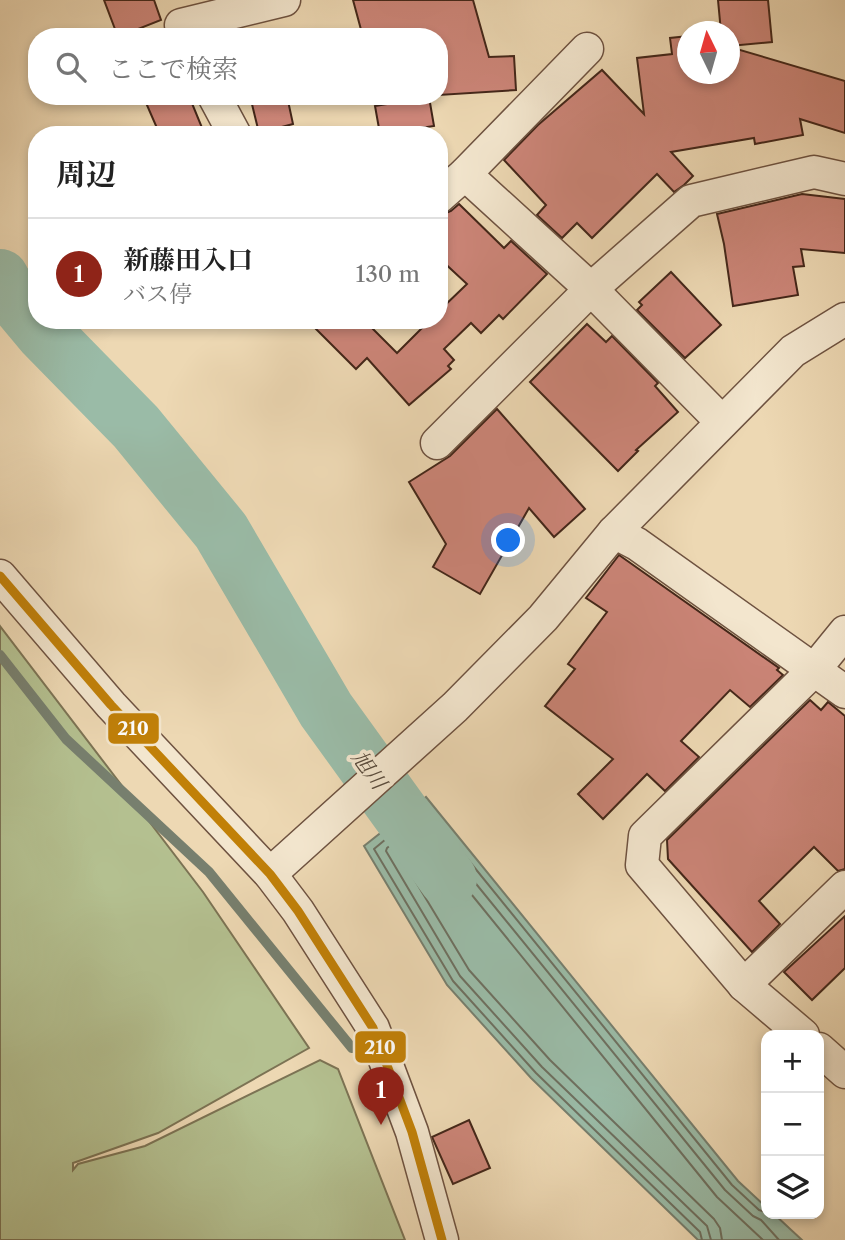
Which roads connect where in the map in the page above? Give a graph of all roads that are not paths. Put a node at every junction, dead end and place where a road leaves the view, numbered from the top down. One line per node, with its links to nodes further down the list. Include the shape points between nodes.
1 (284, 0): 2 (street)
2 (179, 20)
3 (587, 50): 6 (street)
4 (219, 105): 5 (street)
5 (230, 126)
6 (465, 174): 8 (street); 9 (street)
7 (845, 179): 9 (street, via 814,172 691,201)
8 (448, 189)
9 (592, 289): 11 (street); 12 (street)
10 (845, 319): 11 (street, via 793,351)
11 (722, 422): 13 (street)
12 (437, 443)
13 (614, 532): 16 (street); 18 (street, via 543,618 455,707)
14 (0, 576): 18 (street, via 111,705)
15 (845, 632): 16 (street)
16 (814, 670): 17 (street); 20 (street, via 645,836 642,865)
17 (845, 692)
18 (271, 874): 24 (street, via 373,1028 412,1132)
19 (845, 887): 20 (street)
20 (744, 985): 21 (street)
21 (797, 1030)
22 (824, 1053): 23 (street)
23 (845, 1072)
24 (442, 1240)

